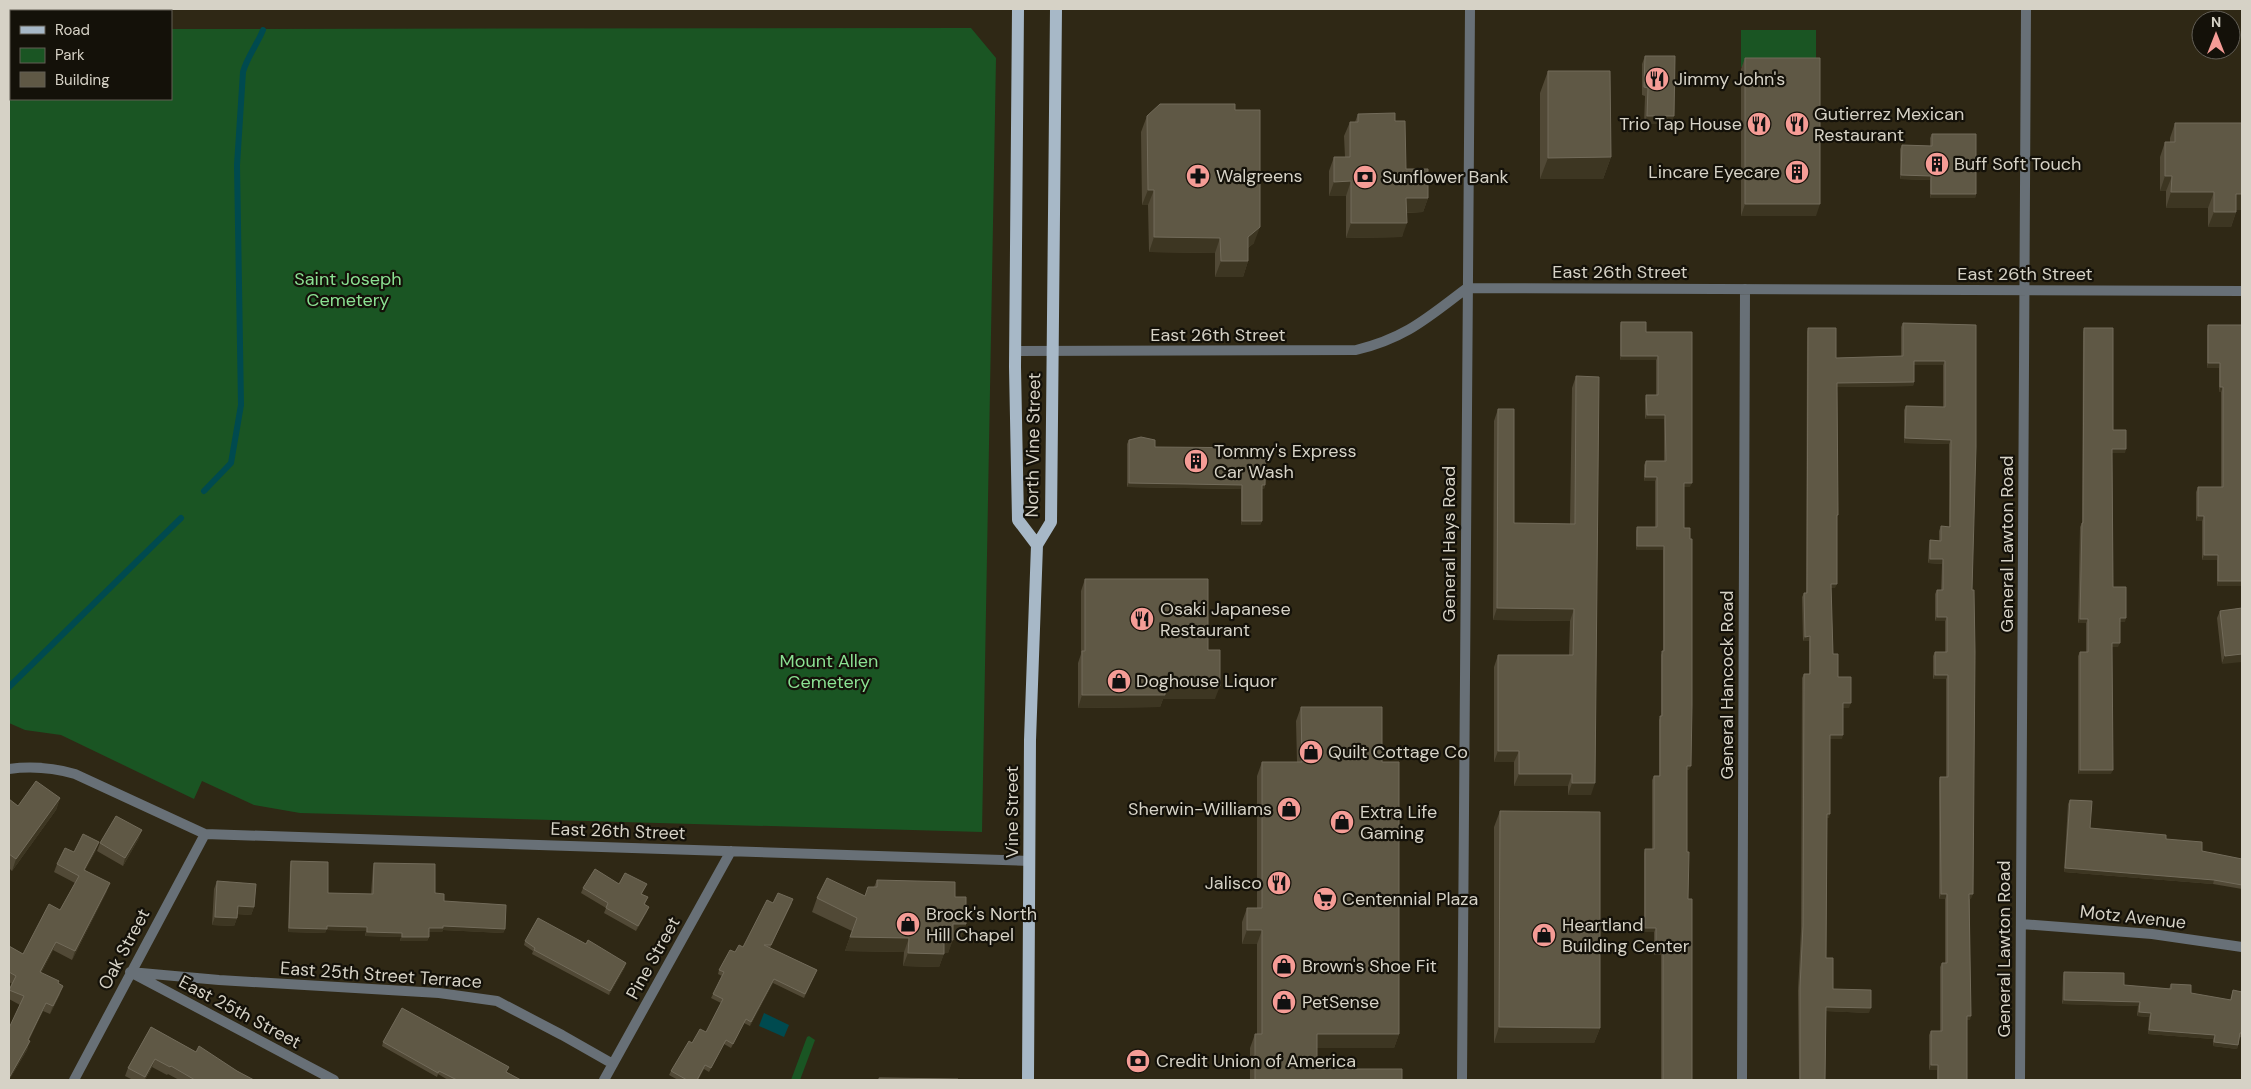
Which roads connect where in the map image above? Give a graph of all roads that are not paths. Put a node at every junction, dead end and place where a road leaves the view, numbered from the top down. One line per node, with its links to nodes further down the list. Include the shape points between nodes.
1 (1018, 9): 9 (main road, North Vine Street)
2 (1056, 9): 10 (main road, North Vine Street)
3 (1470, 9): 5 (street, General Hays Road)
4 (2026, 9): 7 (street, General Lawton Road)
5 (1467, 288): 6 (street, East 26th Street); 10 (street, East 26th Street, via 1399,337 1356,350); 24 (street, General Hays Road)
6 (1745, 289): 7 (street, East 26th Street); 25 (street, General Hancock Road)
7 (2025, 290): 8 (street, East 26th Street); 16 (street, General Lawton Road)
8 (2242, 292)
9 (1016, 350): 10 (street, East 26th Street); 11 (main road, North Vine Street, via 1018,520)
10 (1053, 351): 11 (main road, North Vine Street, via 1052,522)
11 (1037, 545): 15 (main road, Vine Street, via 1030,740)
12 (9, 769): 13 (street, via 59,770 75,774)
13 (205, 834): 14 (street, East 26th Street); 18 (street, Oak Street)
14 (731, 852): 15 (street, East 26th Street); 19 (street, Pine Street)
15 (1030, 861): 23 (main road, Vine Street)
16 (2021, 924): 17 (street, Motz Avenue, via 2152,934); 26 (street, General Lawton Road)
17 (2242, 947)
18 (130, 972): 19 (street, East 25th Street Terrace, via 447,994 497,1002); 20 (street, Oak Street); 21 (street, East 25th Street)
19 (613, 1064): 22 (street, Pine Street)
20 (74, 1080)
21 (334, 1080)
22 (604, 1080)
23 (1028, 1080)
24 (1462, 1080)
25 (1742, 1080)
26 (2020, 1080)

